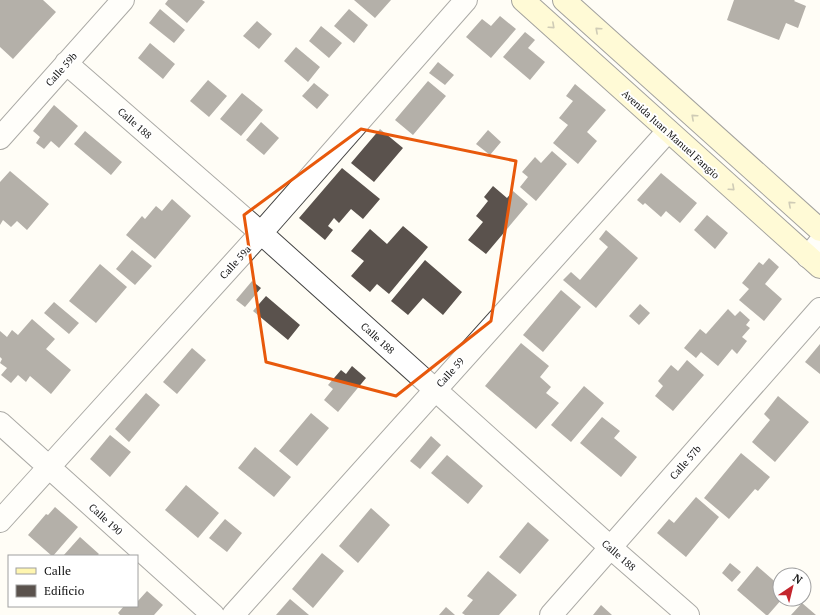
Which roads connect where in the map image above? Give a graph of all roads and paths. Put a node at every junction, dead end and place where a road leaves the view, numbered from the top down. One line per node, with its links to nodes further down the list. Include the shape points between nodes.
1 (123, 0): 5 (street, Calle 59b)
2 (466, 0): 9 (street, Calle 59a)
3 (523, 0): 6 (main road, Avenida Juan Manuel Fangio, one-way to 6)
4 (564, 0): 8 (main road, one-way to 4)
5 (66, 63): 7 (street, Calle 59b); 9 (street, Calle 188)
6 (668, 131): 10 (main road, Avenida Juan Manuel Fangio, one-way to 10); 12 (street, Calle 59)
7 (0, 138)
8 (820, 230)
9 (260, 233): 12 (street, Calle 188); 14 (street, Calle 59a)
10 (816, 256)
11 (820, 309): 16 (street, Calle 57b)
12 (435, 389): 16 (street, Calle 188); 18 (street, Calle 59)
13 (0, 423): 14 (street, Calle 190)
14 (49, 468): 15 (street, Calle 59a); 17 (street, Calle 190)
15 (0, 521)
16 (610, 547): 19 (street, Calle 57b); 20 (street, Calle 188)
17 (213, 615)
18 (233, 615)
19 (551, 615)
20 (688, 615)

